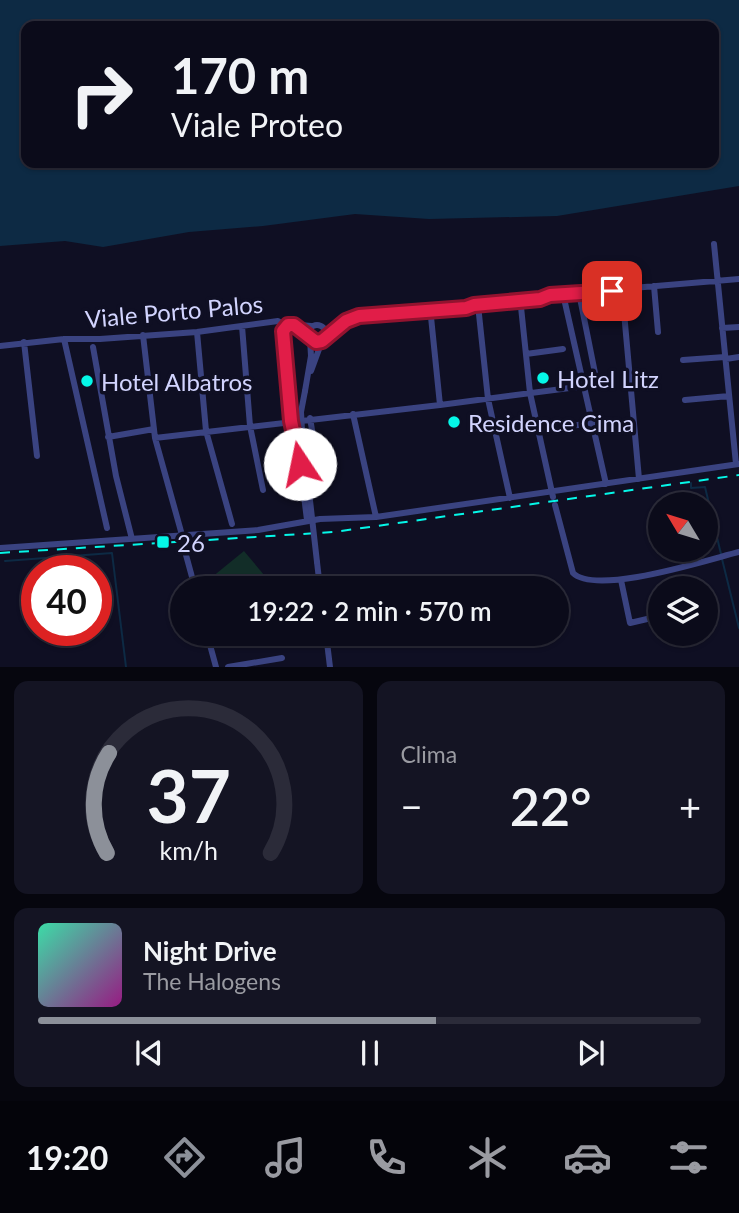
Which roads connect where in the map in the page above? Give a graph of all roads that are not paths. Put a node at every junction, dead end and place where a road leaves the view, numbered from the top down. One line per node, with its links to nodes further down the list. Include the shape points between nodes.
1 (715, 244): 3 (street)
2 (739, 279): 3 (street)
3 (717, 281): 4 (street); 16 (street)
4 (654, 286): 5 (street); 18 (street)
5 (622, 290): 6 (street); 54 (street)
6 (579, 293): 7 (street); 31 (street)
7 (563, 294): 8 (street); 33 (street)
8 (478, 305): 22 (street, via 359,316); 36 (street)
9 (521, 307): 27 (street)
10 (431, 317): 39 (street)
11 (294, 325): 13 (street, Viale Porto Palos); 14 (street, Viale Porto Palos); 20 (street)
12 (242, 326): 13 (street, Viale Porto Palos, via 278,321); 17 (street, Viale Porto Palos); 45 (street)
13 (286, 326): 43 (street)
14 (312, 326): 20 (street); 22 (street, via 322,327)
15 (739, 327): 16 (street)
16 (722, 328): 29 (street)
17 (197, 332): 19 (street, Viale Porto Palos); 48 (street)
18 (658, 332)
19 (143, 335): 21 (street, Viale Porto Palos); 47 (street)
20 (309, 337): 22 (street, via 316,342); 32 (street)
21 (64, 339): 23 (street, Viale Porto Palos); 62 (street)
22 (323, 339): 32 (street)
23 (24, 342): 24 (street, Viale Porto Palos); 52 (street)
24 (0, 346)
25 (93, 347): 49 (street)
26 (563, 349): 27 (street)
27 (526, 354): 34 (street)
28 (739, 357): 29 (street)
29 (726, 358): 30 (street); 35 (street)
30 (683, 360)
31 (595, 373)
32 (307, 379): 69 (street, bridge, via 302,430)
33 (585, 386): 34 (street); 44 (street)
34 (530, 393): 36 (street); 57 (street)
35 (729, 396): 37 (street); 40 (street)
36 (488, 399): 39 (street); 58 (street)
37 (685, 400)
38 (739, 404): 40 (street)
39 (440, 405): 41 (street)
40 (730, 405): 53 (street)
41 (353, 414): 42 (street); 59 (street)
42 (310, 418): 43 (street); 51 (street)
43 (291, 421): 45 (street); 60 (street)
44 (593, 423): 46 (street); 55 (street)
45 (250, 426): 48 (street); 56 (street)
46 (570, 426)
47 (154, 429): 49 (street); 50 (street)
48 (206, 431): 50 (street); 61 (street)
49 (108, 437): 64 (street)
50 (155, 438): 63 (street)
51 (314, 442)
52 (37, 456)
53 (738, 464): 54 (street)
54 (639, 479): 55 (street)
55 (606, 484): 57 (street)
56 (262, 490)
57 (553, 497): 58 (street); 70 (street, via 572,570 579,578)
58 (510, 498): 59 (street)
59 (376, 517): 60 (street)
60 (307, 520): 63 (street, via 258,530)
61 (232, 524)
62 (107, 528)
63 (182, 535): 64 (street)
64 (132, 539): 65 (street)
65 (0, 548)
66 (739, 552): 70 (street)
67 (186, 555): 68 (street)
68 (192, 576)
69 (319, 576)
70 (621, 580): 71 (street, via 630,623)
71 (648, 619)
72 (210, 646): 75 (street)
73 (327, 646): 77 (street)
74 (282, 658): 76 (street)
75 (216, 667)
76 (228, 667)
77 (330, 667)

